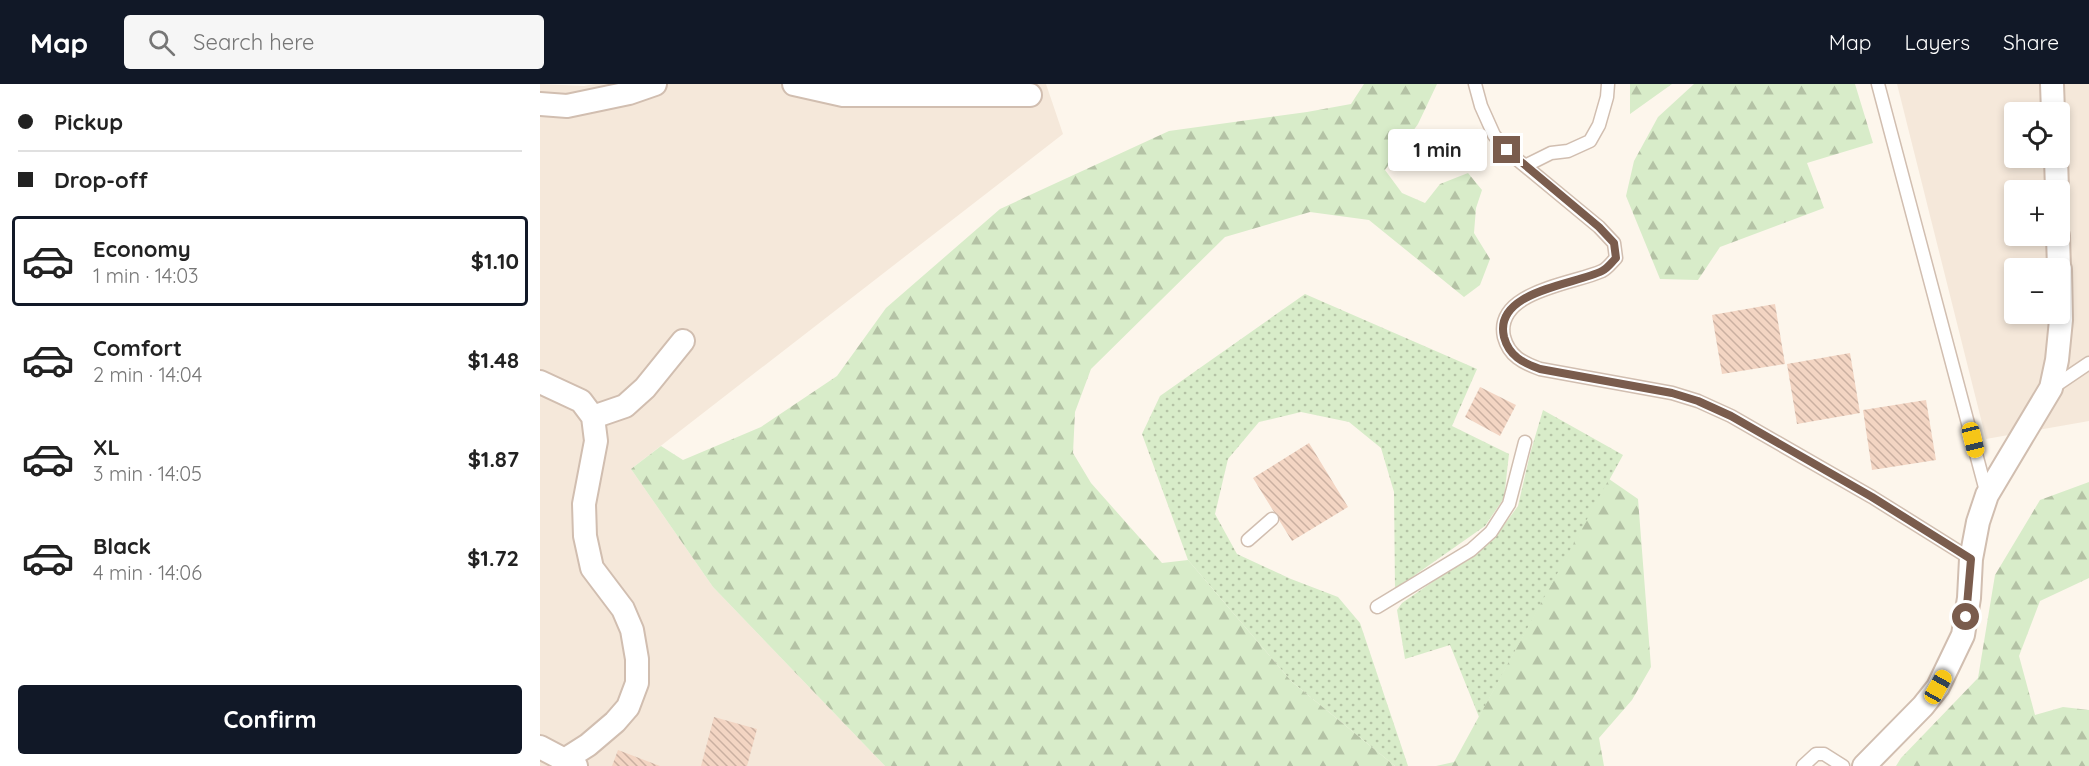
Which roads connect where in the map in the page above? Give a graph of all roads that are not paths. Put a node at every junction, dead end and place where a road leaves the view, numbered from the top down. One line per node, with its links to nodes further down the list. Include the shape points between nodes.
1 (656, 84): 9 (street, via 567,106)
2 (794, 84): 7 (street, via 843,95)
3 (1475, 84): 10 (lane, via 1494,135)
4 (1608, 84): 10 (lane, via 1599,125 1590,141)
5 (1878, 84): 18 (lane)
6 (2052, 84): 8 (street)
7 (1030, 95)
8 (2053, 102)
9 (540, 104)
10 (1525, 166): 21 (lane, via 1599,227 1614,243 1616,258 1605,270 1537,291 1511,308 1503,326 1504,339 1521,362 1540,369 1672,393 1706,404 1872,497)
11 (2061, 324): 15 (street)
12 (683, 341): 16 (street, via 625,406)
13 (2089, 363): 15 (lane)
14 (540, 382): 16 (street, via 581,401)
15 (2051, 388): 18 (street)
16 (593, 417): 24 (street, via 596,441 584,504 585,536 592,568 623,609 632,630 637,683 628,707)
17 (1525, 442): 22 (lane, via 1509,504 1491,532 1471,550)
18 (1987, 495): 21 (street)
19 (1272, 519): 20 (lane)
20 (1248, 540)
21 (1971, 559): 27 (street, via 1963,636 1952,661 1923,706)
22 (1377, 607)
23 (540, 747): 24 (street)
24 (571, 762)
25 (1803, 766): 26 (lane, via 1815,754 1824,754)
26 (1843, 766)
27 (1864, 766)

